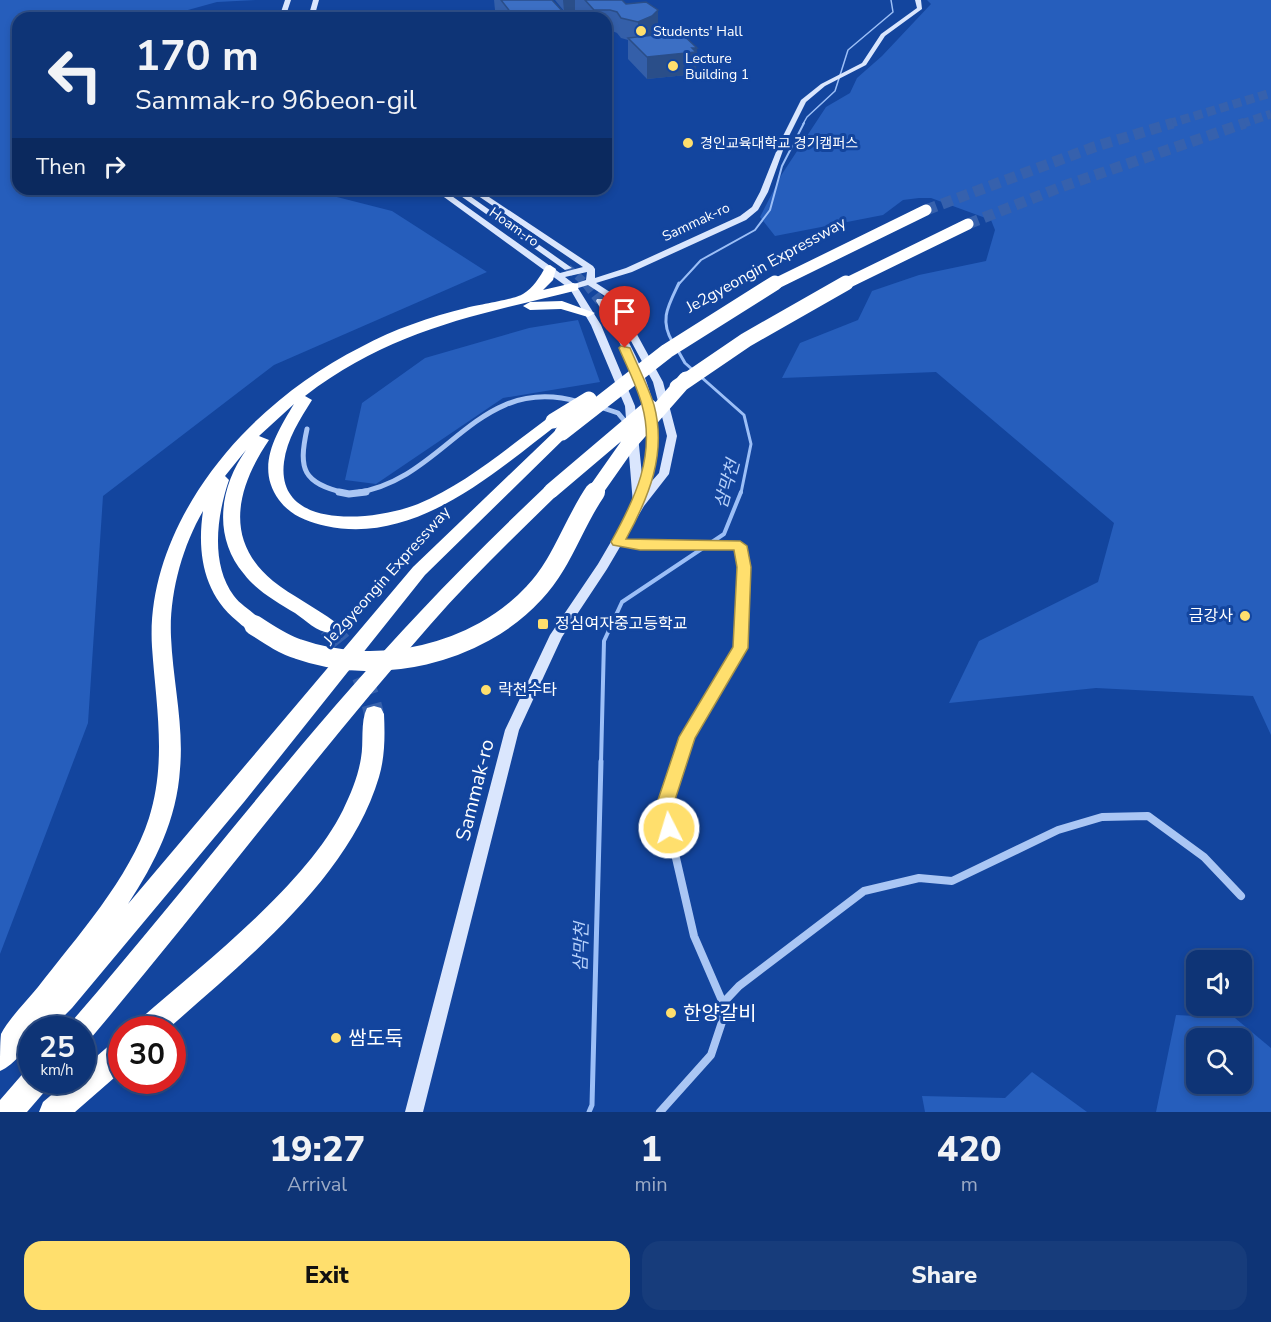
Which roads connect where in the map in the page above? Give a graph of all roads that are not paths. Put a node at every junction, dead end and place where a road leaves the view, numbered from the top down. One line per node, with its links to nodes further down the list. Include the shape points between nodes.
1 (918, 0): 9 (main road, Sammak-ro, via 920,8 883,35 864,64 803,101 755,208 728,226)
2 (446, 195): 10 (main road, Hoam-ro)
3 (464, 195): 7 (main road, Hoam-ro)
4 (480, 195): 8 (main road, Hoam-ro)
5 (926, 210): 19 (highway, Je2gyeongin Expressway, bridge, via 786,277 704,326)
6 (968, 224): 17 (highway, bridge, via 832,289)
7 (568, 268)
8 (590, 269): 9 (main road); 10 (main road); 11 (main road)
9 (629, 270): 11 (main road, Sammak-ro); 13 (main road, via 614,289)
10 (555, 272): 12 (main road, Hoam-ro); 15 (highway, via 539,288)
11 (590, 283): 12 (main road, Sammak-ro); 13 (main road)
12 (573, 287): 15 (highway); 16 (main road)
13 (615, 300): 16 (main road, via 596,299); 23 (main road, Sammak-ro, via 658,382 672,436 664,474)
14 (600, 301): 23 (main road, Sammak-ro, via 637,374 648,405 653,437 649,472)
15 (512, 304): 16 (highway); 18 (highway, via 384,351); 22 (highway, via 414,328 342,362 288,400)
16 (585, 308): 21 (main road, via 624,387)
17 (686, 380): 22 (highway, bridge, via 601,481 564,551 535,593 488,629 424,654 369,660 305,652 254,625 224,597 210,546 214,502 226,469); 29 (highway, bridge, via 551,491 419,625)
18 (304, 400): 19 (highway, via 278,449 274,469 277,484 301,511 343,523 385,520 419,510); 25 (highway, via 279,421 243,464 231,498 231,520 239,550 257,577)
19 (558, 427): 31 (highway, Je2gyeongin Expressway, via 419,571 63,999)
20 (307, 429): 21 (street, via 301,459 305,474 315,485 345,493 363,493 391,485 512,400 544,395 605,408 618,413)
21 (633, 434): 23 (main road)
22 (240, 448): 31 (highway, via 217,472 201,499 169,570 161,636 170,759 165,799 151,841 110,910)
23 (639, 504): 24 (main road, Sammak-ro)
24 (618, 542): 28 (street, via 640,546 740,546 744,567 740,648 687,737 664,806 694,936); 36 (main road, Sammak-ro, via 556,635 512,730)
25 (328, 627)
26 (374, 714): 30 (highway, via 375,738 365,786 333,844 281,905)
27 (1241, 896): 28 (street, via 1204,857 1148,816 1102,817 1058,830 952,880 919,878 864,891 739,986)
28 (723, 1003): 37 (street, via 722,1022 711,1055)
29 (93, 1016)
30 (162, 1016)
31 (0, 1057)
32 (108, 1065): 35 (highway)
33 (24, 1094): 34 (highway)
34 (8, 1112)
35 (53, 1112)
36 (414, 1112)
37 (660, 1112)

